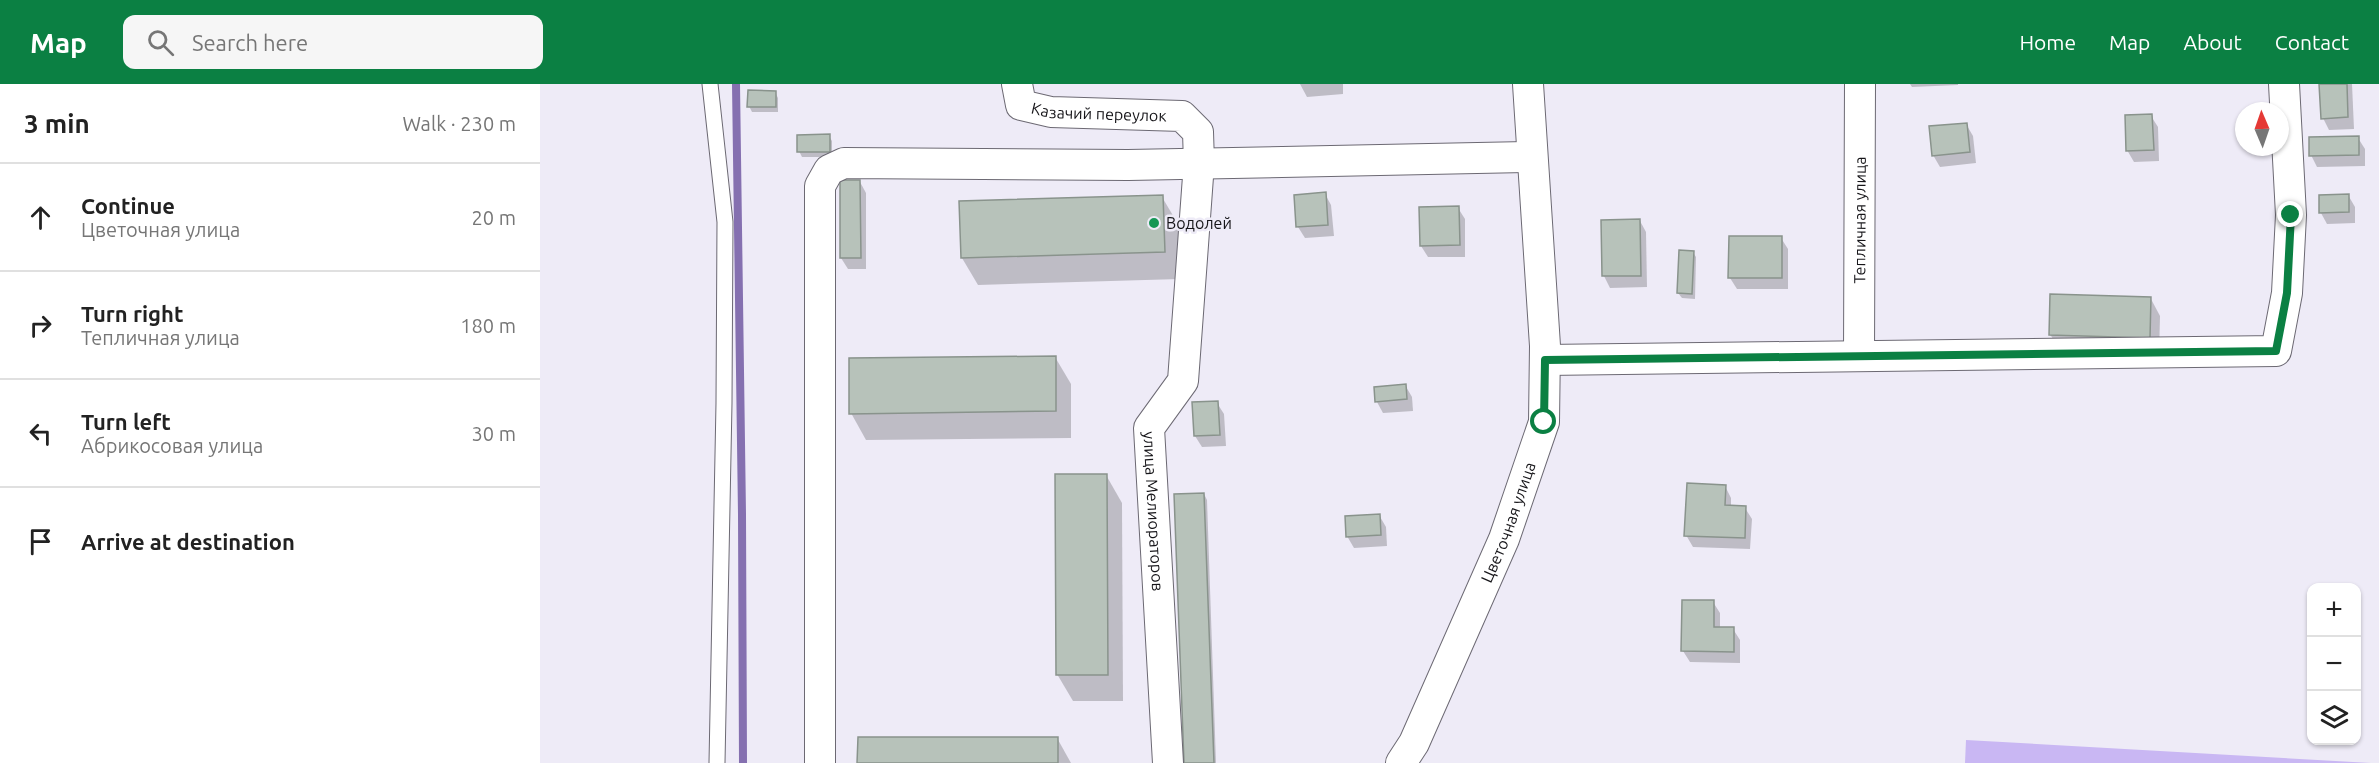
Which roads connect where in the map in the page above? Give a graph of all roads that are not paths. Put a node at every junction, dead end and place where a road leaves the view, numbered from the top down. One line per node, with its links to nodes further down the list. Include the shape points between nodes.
1 (710, 84): 10 (lane, via 725,222)
2 (1017, 84): 7 (street, Казачий переулок, via 1021,105 1051,112 1182,116 1198,132)
3 (1528, 84): 6 (street, Цветочная улица)
4 (1860, 84): 8 (street, Тепличная улица)
5 (2284, 84): 8 (street, via 2291,215 2287,293 2276,351)
6 (1532, 157): 7 (street); 9 (street, Цветочная улица)
7 (1199, 163): 11 (street, via 844,163 829,171 820,186); 12 (street, улица Мелиораторов, via 1183,381 1149,428)
8 (1859, 356): 9 (street)
9 (1545, 360): 13 (street, Цветочная улица, via 1544,422 1504,539 1414,743)
10 (717, 763)
11 (820, 763)
12 (1168, 763)
13 (1401, 763)

